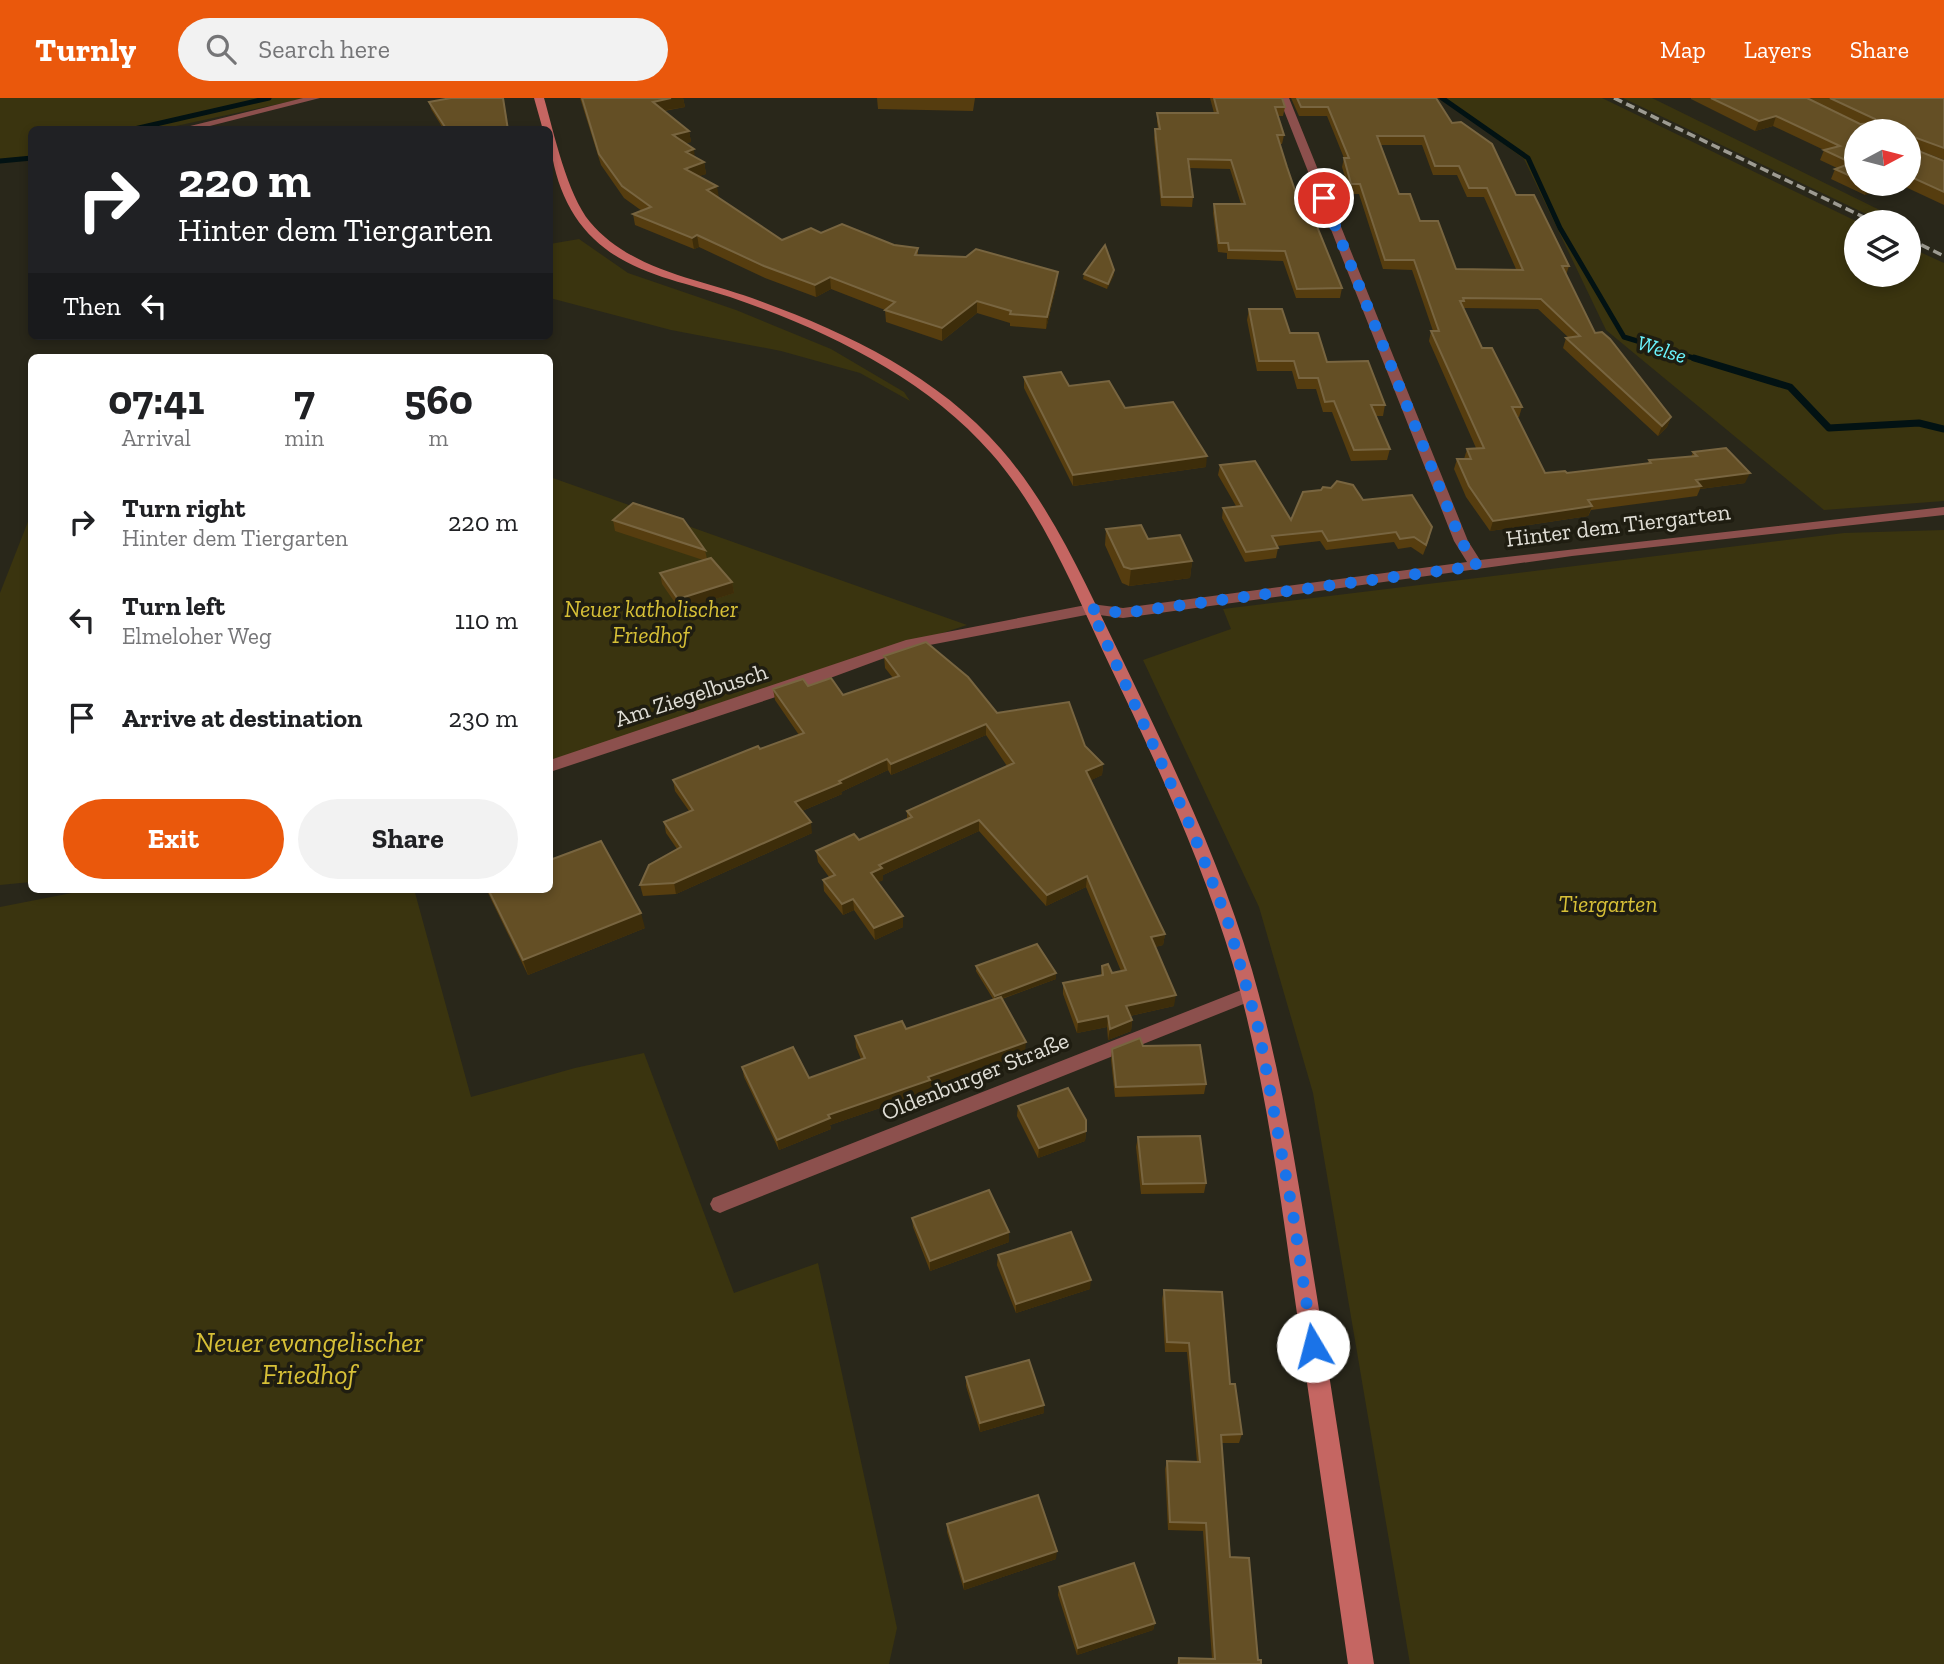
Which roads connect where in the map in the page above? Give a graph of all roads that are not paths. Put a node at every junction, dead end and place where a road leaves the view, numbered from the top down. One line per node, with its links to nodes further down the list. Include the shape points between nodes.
1 (315, 98): 4 (street)
2 (539, 98): 5 (main road)
3 (1284, 98): 8 (street, via 1461,541)
4 (196, 126)
5 (547, 126)
6 (553, 144): 9 (main road, via 569,195 583,221 625,255 655,270 759,303 839,339 936,396 980,433 1006,463 1054,537)
7 (1944, 511): 8 (street, Hinter dem Tiergarten)
8 (1477, 566): 9 (street, Hinter dem Tiergarten, via 1123,613)
9 (1091, 609): 10 (street, Am Ziegelbusch, via 906,645); 11 (main road, via 1192,830 1228,922)
10 (553, 765)
11 (1249, 994): 12 (street, Oldenburger Straße); 13 (main road, via 1293,1214)
12 (720, 1204)
13 (1361, 1664)

